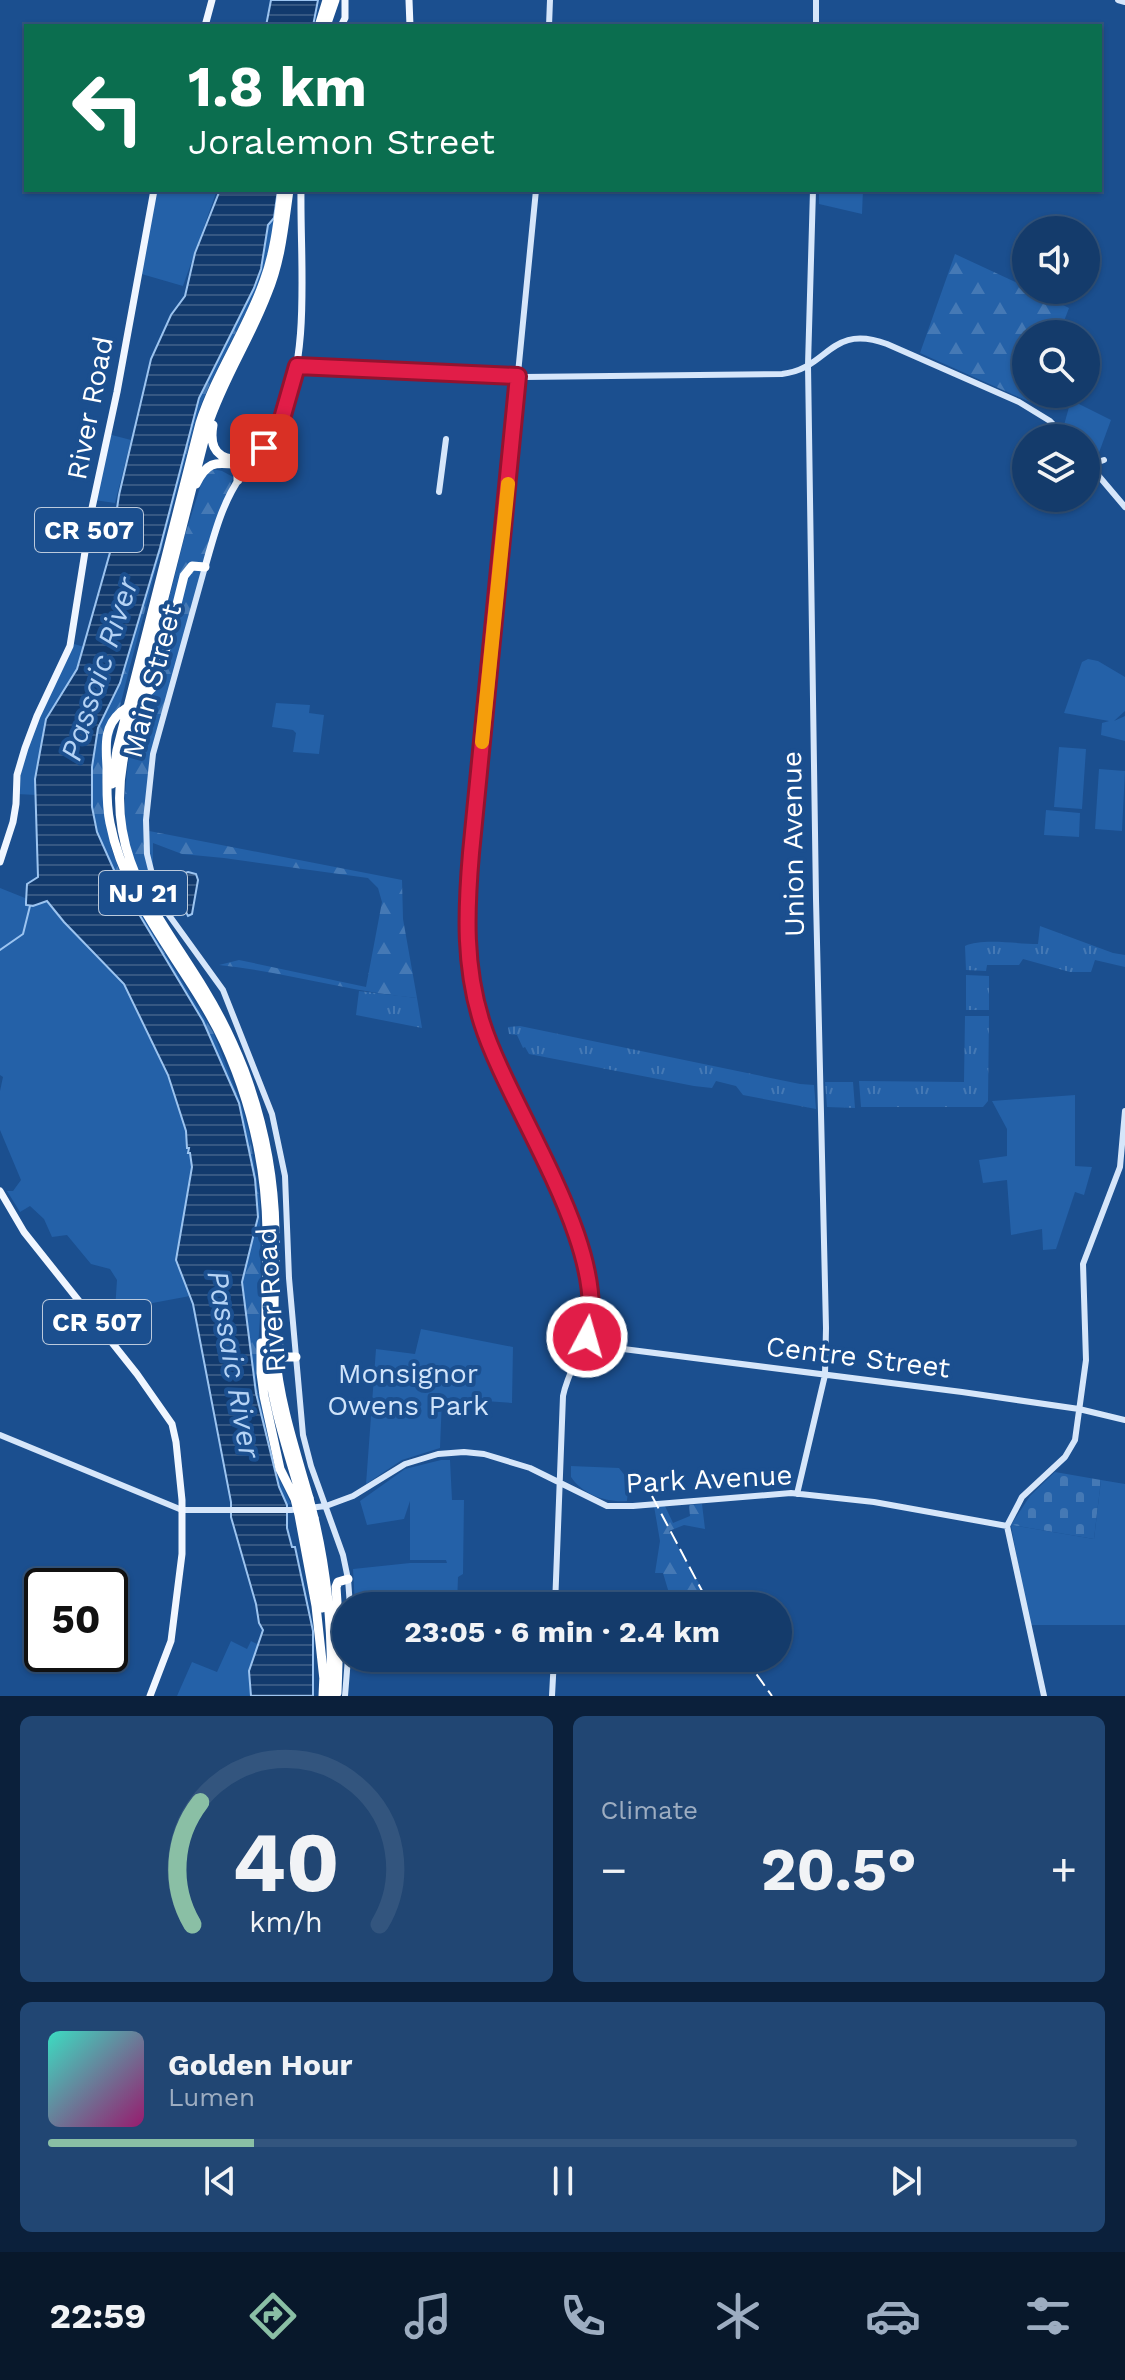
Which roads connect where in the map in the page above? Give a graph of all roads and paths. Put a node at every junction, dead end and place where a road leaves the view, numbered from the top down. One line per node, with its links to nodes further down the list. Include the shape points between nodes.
1 (212, 0): 11 (main road)
2 (327, 0): 12 (highway)
3 (335, 0): 13 (highway)
4 (345, 0): 10 (main road)
5 (409, 0): 14 (main road)
6 (550, 0): 15 (street)
7 (816, 0): 16 (street)
8 (1118, 0): 9 (street)
9 (1125, 2)
10 (342, 22)
11 (206, 24)
12 (320, 24)
13 (327, 24)
14 (410, 24)
15 (549, 24)
16 (816, 24)
17 (154, 192): 40 (main road, River Road / CR 507, via 70,646 25,748 13,822)
18 (282, 192): 39 (highway, NJ 21, via 265,279 200,423 117,750 111,799)
19 (289, 192): 23 (highway, NJ 21, via 272,281)
20 (301, 192): 25 (main road, Main Street)
21 (536, 192): 26 (street)
22 (813, 192): 24 (street, Union Avenue)
23 (233, 365): 32 (highway, via 212,441 222,457); 37 (highway, NJ 21, via 208,425)
24 (808, 365): 26 (street, via 792,373 761,375); 27 (street, via 845,341 870,339 1019,402); 47 (street, Union Avenue)
25 (297, 366): 26 (street); 32 (main road, Main Street, via 281,422)
26 (518, 376): 45 (street, via 471,853 467,943 485,1032 582,1252 591,1311)
27 (1053, 424)
28 (446, 439): 35 (street)
29 (1104, 460): 30 (street)
30 (1100, 461)
31 (225, 462): 32 (highway); 34 (highway, via 238,469); 37 (highway, via 211,465 198,480)
32 (250, 463): 34 (main road, Main Street)
33 (1100, 477): 36 (street)
34 (238, 480): 38 (main road, Main Street, via 218,520)
35 (439, 492)
36 (1125, 507)
37 (174, 557): 44 (highway, NJ 21, via 123,761 121,828 141,889 217,1012 250,1085 269,1164)
38 (205, 567): 39 (highway, bridge, via 196,565 186,572 153,688 109,725 108,813); 42 (street, Main Street, via 153,754 147,854 166,911 223,990 266,1095)
39 (117, 848): 53 (highway, NJ 21, via 134,893 210,1015 242,1088 265,1191 271,1382)
40 (0, 862)
41 (1125, 1111): 48 (street, via 1118,1173 1083,1264 1086,1360)
42 (285, 1176): 46 (street, River Road)
43 (0, 1191): 55 (main road, CR 507, via 24,1232 168,1416 176,1442)
44 (275, 1257): 46 (highway, via 280,1352); 53 (highway, NJ 21, via 276,1368)
45 (584, 1344): 47 (street, Centre Street); 51 (street, via 563,1396)
46 (296, 1357): 54 (street, River Road, via 305,1446)
47 (825, 1375): 48 (street, Centre Street); 52 (street, Union Avenue)
48 (1079, 1409): 49 (street, Centre Street); 57 (street, via 1070,1451 1022,1497)
49 (1125, 1420)
50 (0, 1435): 55 (street)
51 (560, 1481): 52 (street, Park Avenue, via 596,1502 618,1507); 54 (street, Park Avenue, via 484,1454 446,1453 405,1464); 60 (street)
52 (797, 1494): 57 (street, Park Avenue)
53 (300, 1504): 54 (street, Park Avenue); 55 (street, Park Avenue); 56 (highway, NJ 21, bridge); 63 (highway)
54 (326, 1506): 58 (street, River Road)
55 (182, 1510): 64 (main road, CR 507, via 173,1631)
56 (311, 1519): 63 (highway, NJ 21); 66 (highway, NJ 21, via 325,1573)
57 (1007, 1526): 69 (street)
58 (348, 1579): 59 (street, River Road); 66 (highway, via 336,1587)
59 (349, 1592)
60 (556, 1592)
61 (347, 1672): 67 (street)
62 (553, 1672): 68 (street)
63 (324, 1680): 65 (highway, NJ 21)
64 (150, 1696)
65 (323, 1696)
66 (334, 1696)
67 (345, 1696)
68 (552, 1696)
69 (1044, 1696)

